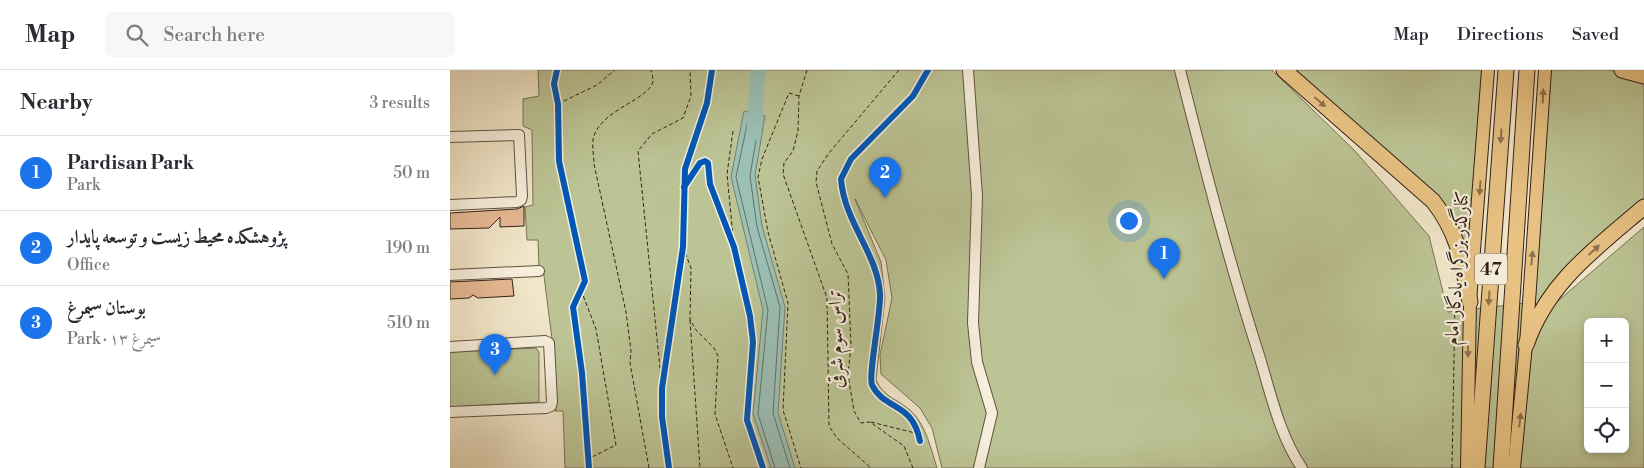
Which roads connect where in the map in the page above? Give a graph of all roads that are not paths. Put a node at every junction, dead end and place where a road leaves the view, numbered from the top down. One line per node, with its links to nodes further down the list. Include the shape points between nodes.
1 (968, 70): 19 (street, via 977,196 973,323 977,362 992,413)
2 (1180, 70): 20 (street, via 1227,255 1276,410 1293,455)
3 (1284, 70): 15 (highway, one-way to 15, via 1433,201 1446,217 1458,244)
4 (1488, 70): 15 (main road, کنارگذر بزرگراه یادگار امام, one-way to 15)
5 (1506, 70): 22 (highway, 47, one-way to 22)
6 (1527, 70): 23 (highway, 47)
7 (1545, 70): 16 (main road, one-way to 7)
8 (1622, 70): 9 (highway)
9 (1644, 76)
10 (450, 137): 11 (street, via 519,135 521,200)
11 (450, 205)
12 (1644, 207): 16 (highway, one-way to 12, via 1542,308 1562,280)
13 (539, 271): 14 (street)
14 (450, 275)
15 (1465, 299): 21 (main road, کنارگذر بزرگراه یادگار امام, one-way to 21)
16 (1526, 345): 24 (main road, one-way to 16)
17 (450, 347): 18 (street, via 549,343 551,406)
18 (450, 412)
19 (979, 468)
20 (1302, 468)
21 (1467, 468)
22 (1477, 468)
23 (1501, 468)
24 (1514, 468)

